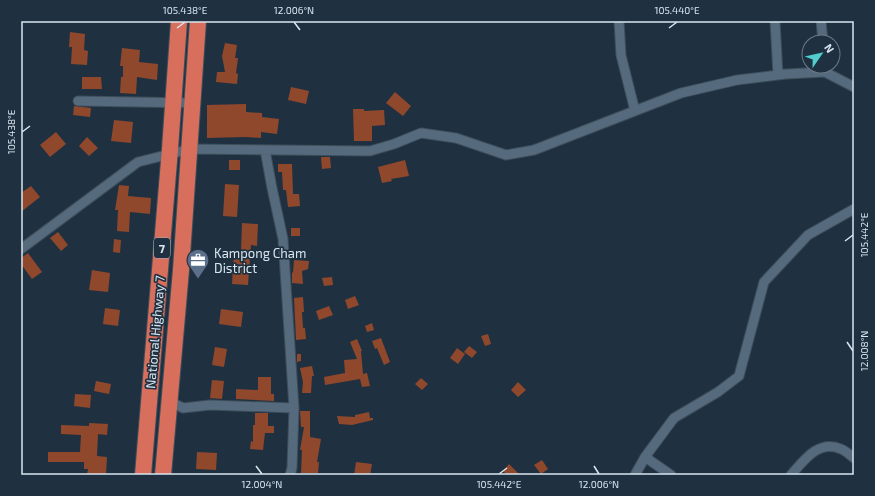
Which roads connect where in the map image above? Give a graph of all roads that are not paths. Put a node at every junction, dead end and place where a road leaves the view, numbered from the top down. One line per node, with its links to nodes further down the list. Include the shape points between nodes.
1 (179, 21): 22 (highway, National Highway 7 / 7)
2 (198, 21): 12 (highway, National Highway 7 / 7)
3 (619, 21): 13 (street, via 621,55)
4 (775, 21): 9 (street)
5 (821, 21): 6 (street)
6 (822, 34)
7 (801, 72): 9 (street)
8 (833, 74): 10 (street)
9 (778, 75): 13 (street, via 737,80 681,93)
10 (854, 87)
11 (78, 101): 12 (street)
12 (193, 103): 14 (highway, National Highway 7 / 7)
13 (635, 112): 15 (street, via 534,150 506,156 456,138 421,133 370,151)
14 (190, 149): 15 (street); 17 (street, via 138,162); 18 (highway, National Highway 7 / 7)
15 (265, 150): 19 (street, via 283,239)
16 (854, 209): 20 (street, via 808,235 764,282 739,376 718,392 674,418)
17 (21, 249)
18 (169, 401): 19 (street, via 183,408 210,405); 23 (highway, National Highway 7 / 7)
19 (294, 408): 24 (street)
20 (645, 457): 25 (street); 26 (street)
21 (854, 458): 27 (street, via 842,449 825,446 816,449)
22 (143, 475)
23 (163, 475)
24 (290, 475)
25 (635, 475)
26 (671, 475)
27 (792, 475)

